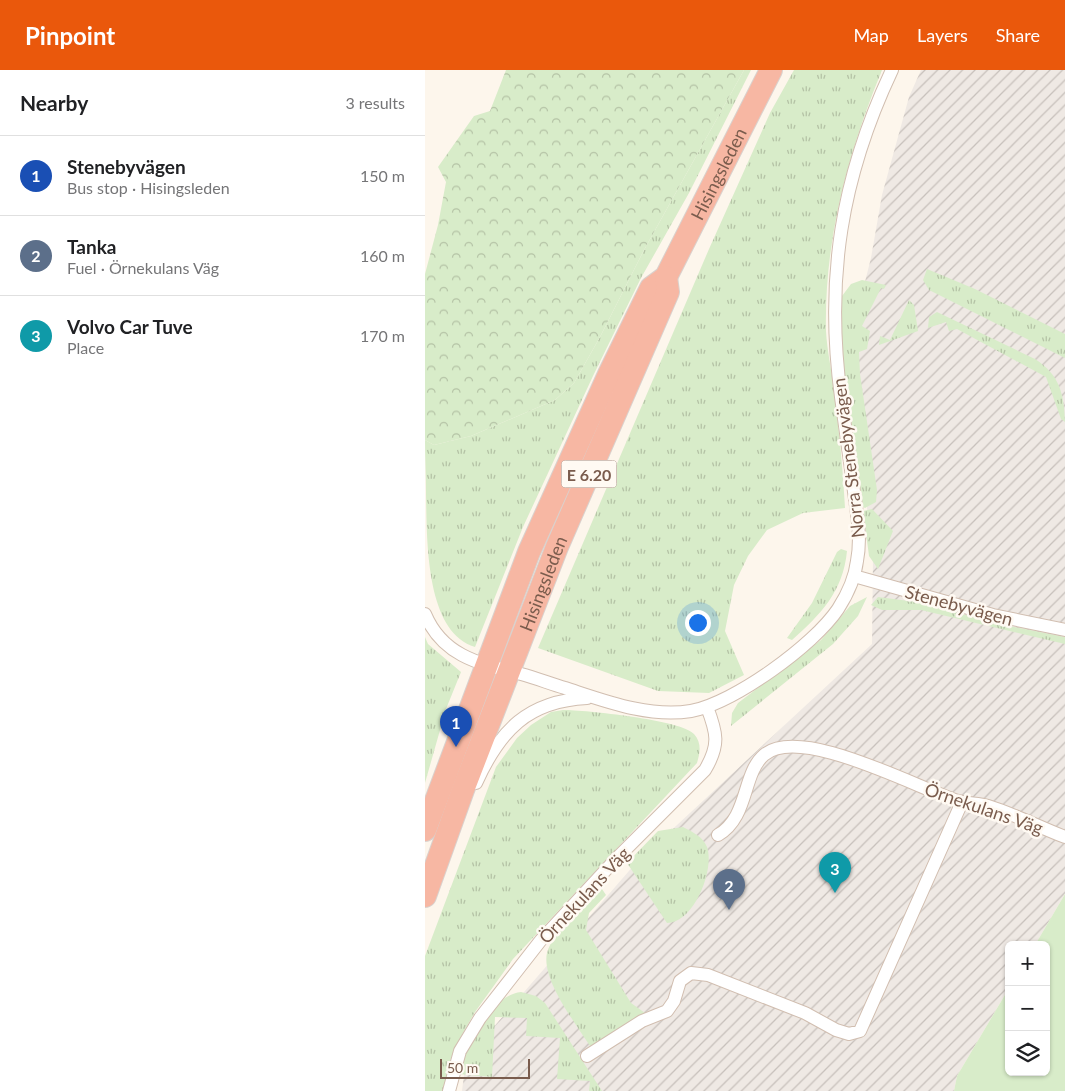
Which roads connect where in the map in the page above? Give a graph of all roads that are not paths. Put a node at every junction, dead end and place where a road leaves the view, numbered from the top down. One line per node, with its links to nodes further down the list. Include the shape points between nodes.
1 (771, 70): 6 (highway, Hisingsleden / E 6.20, via 666,277 668,292 557,547)
2 (892, 70): 3 (street, Norra Stenebyvägen, via 855,165 836,266 835,346 859,546)
3 (854, 576): 5 (street, Stenebyvägen, via 993,615); 8 (street, Norra Stenebyvägen, via 837,610 813,636 743,689)
4 (425, 614): 6 (street, Norra Stenebyvägen, via 450,647 472,662)
5 (1065, 630)
6 (498, 668): 7 (street, Norra Stenebyvägen); 10 (highway, Hisingsleden / E 6.20); 12 (highway, Hisingsleden / E 6.20)
7 (595, 698): 8 (street, Norra Stenebyvägen, via 655,712); 12 (street, via 567,699 543,705 509,730 494,748 462,817)
8 (707, 707): 16 (street, Örnekulans Väg, via 716,744 705,770 615,860 536,947 479,1018 460,1051)
9 (962, 802): 11 (street, Örnekulans Väg, via 853,760 821,750 787,746 765,754 757,763 729,829); 13 (street, Örnekulans Väg, via 992,808); 15 (street, via 861,1031 843,1032 805,1013 708,975 691,973 680,981 667,1011 643,1021)
10 (425, 830)
11 (718, 835)
12 (447, 837): 14 (highway, Hisingsleden / E 6.20)
13 (1065, 837)
14 (425, 896)
15 (587, 1056)
16 (449, 1091)

